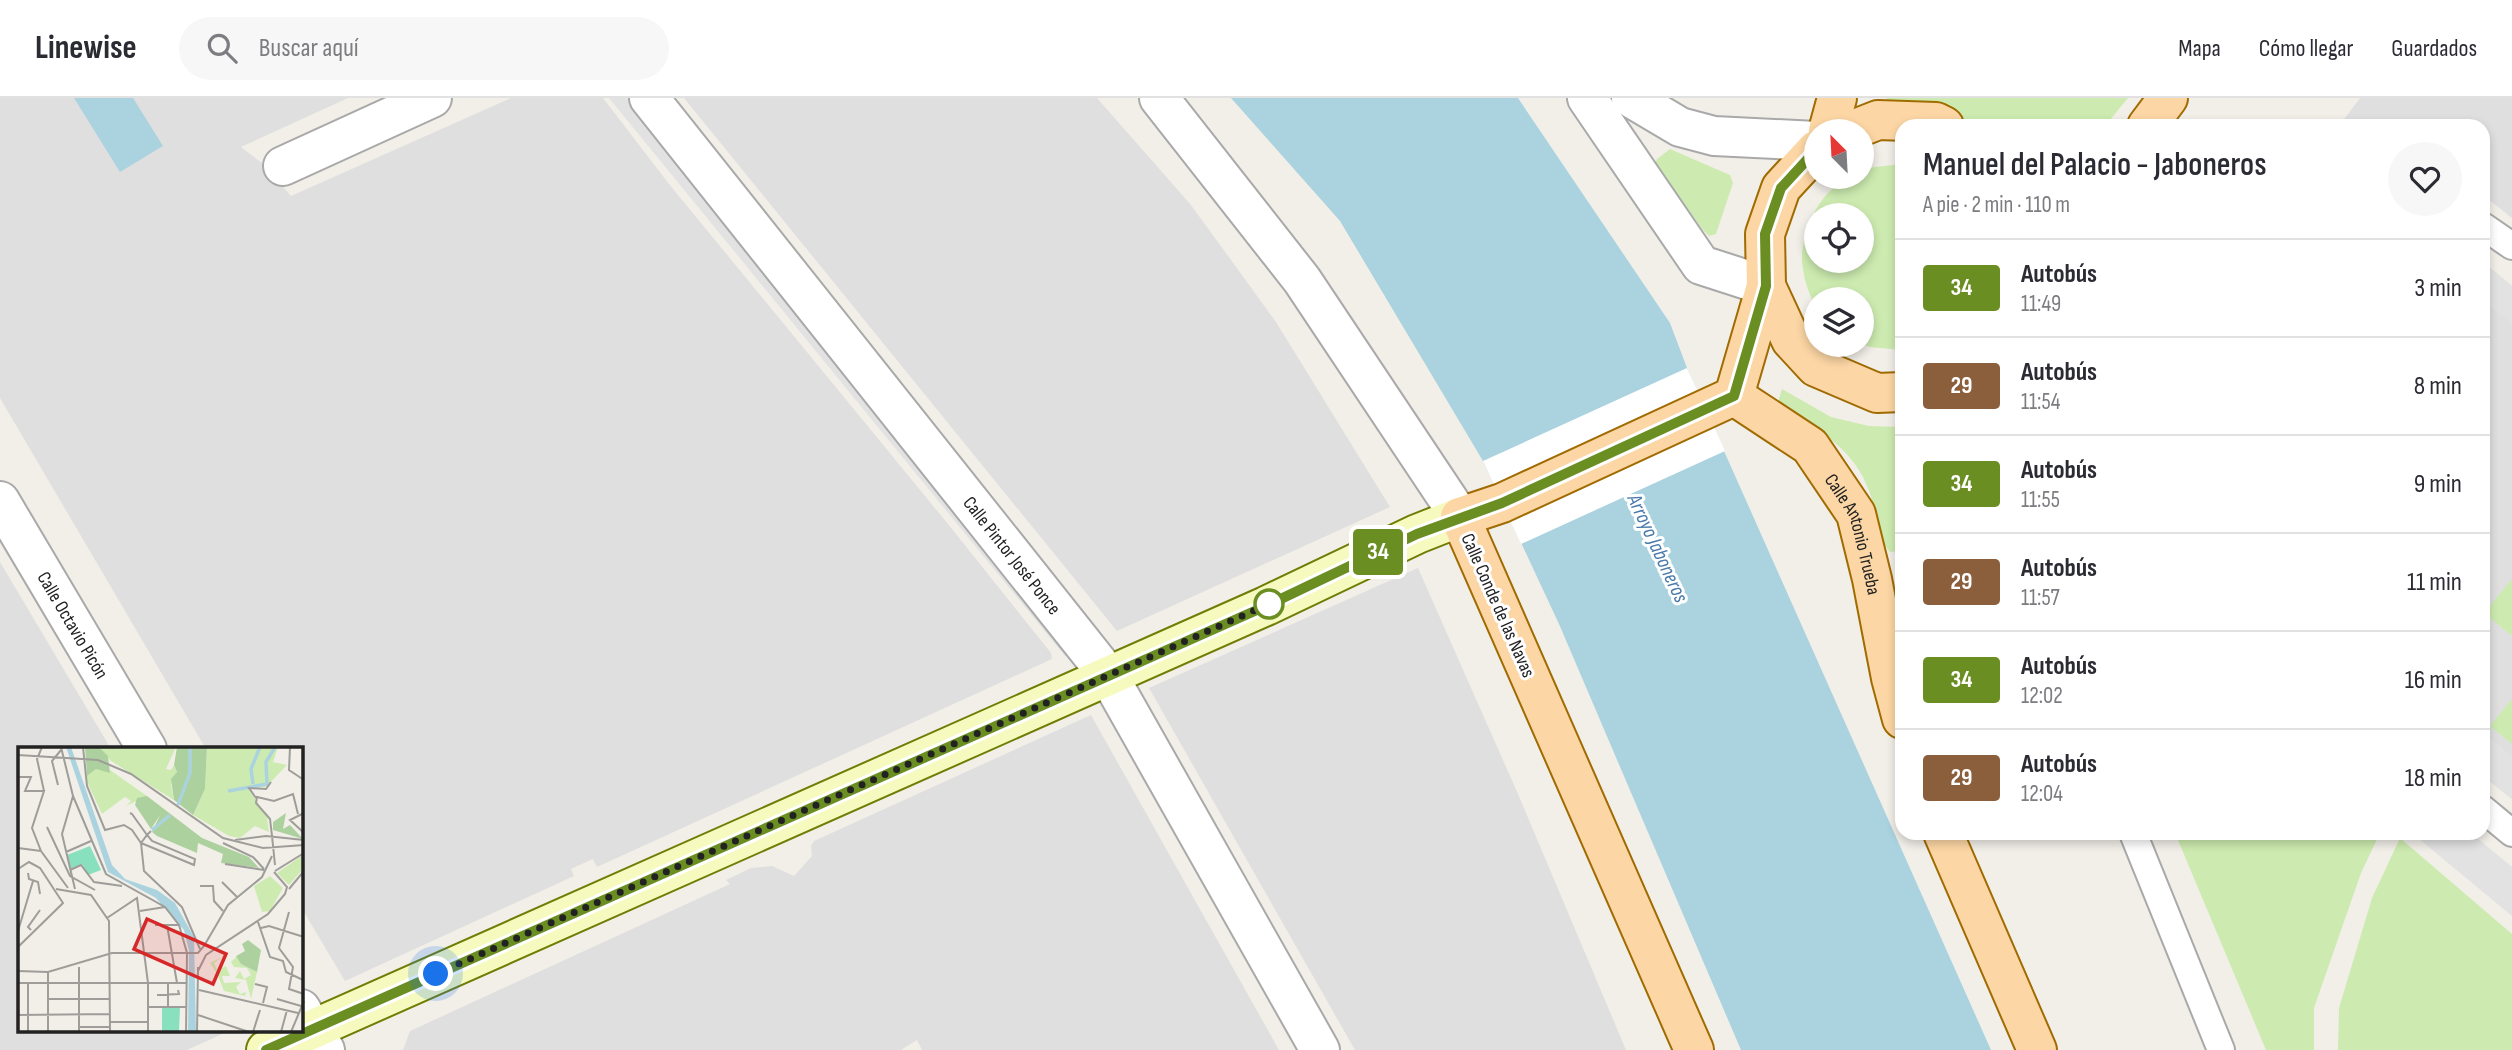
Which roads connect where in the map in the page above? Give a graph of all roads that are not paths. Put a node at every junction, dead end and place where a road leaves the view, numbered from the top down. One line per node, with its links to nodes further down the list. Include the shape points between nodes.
1 (432, 98): 14 (street)
2 (649, 98): 22 (street, Calle Pintor José Ponce)
3 (1160, 98): 21 (street, Calle Conde de las Navas, via 1302,280)
4 (1587, 98): 17 (street, via 1701,265)
5 (1631, 98): 12 (street, via 1680,128 1713,136)
6 (1838, 98): 8 (main road)
7 (2168, 98): 9 (main road)
8 (1832, 119)
9 (2152, 119)
10 (1895, 121): 11 (main road)
11 (1874, 122)
12 (1804, 140)
13 (1804, 163): 17 (main road, via 1781,188 1765,234)
14 (283, 166)
15 (2490, 231): 16 (lane)
16 (2512, 246)
17 (1766, 286): 18 (main road, via 1791,340 1816,367 1877,393); 19 (main road)
18 (1895, 392)
19 (1720, 403): 21 (main road, via 1502,503); 23 (main road, Calle Antonio Trueba, via 1810,446 1856,514)
20 (0, 501): 24 (street, Calle Octavio Picón)
21 (1460, 517): 22 (street); 34 (main road, Calle Conde de las Navas)
22 (1108, 675): 31 (street); 33 (street, Calle Pintor José Ponce)
23 (1895, 693)
24 (146, 747)
25 (2490, 815): 26 (lane)
26 (2512, 833)
27 (1945, 840): 30 (main road)
28 (1961, 840): 30 (main road)
29 (2136, 840): 36 (lane)
30 (1970, 895): 35 (main road)
31 (313, 1029): 32 (street)
32 (266, 1050)
33 (1320, 1050)
34 (1694, 1050)
35 (2037, 1050)
36 (2221, 1050)

